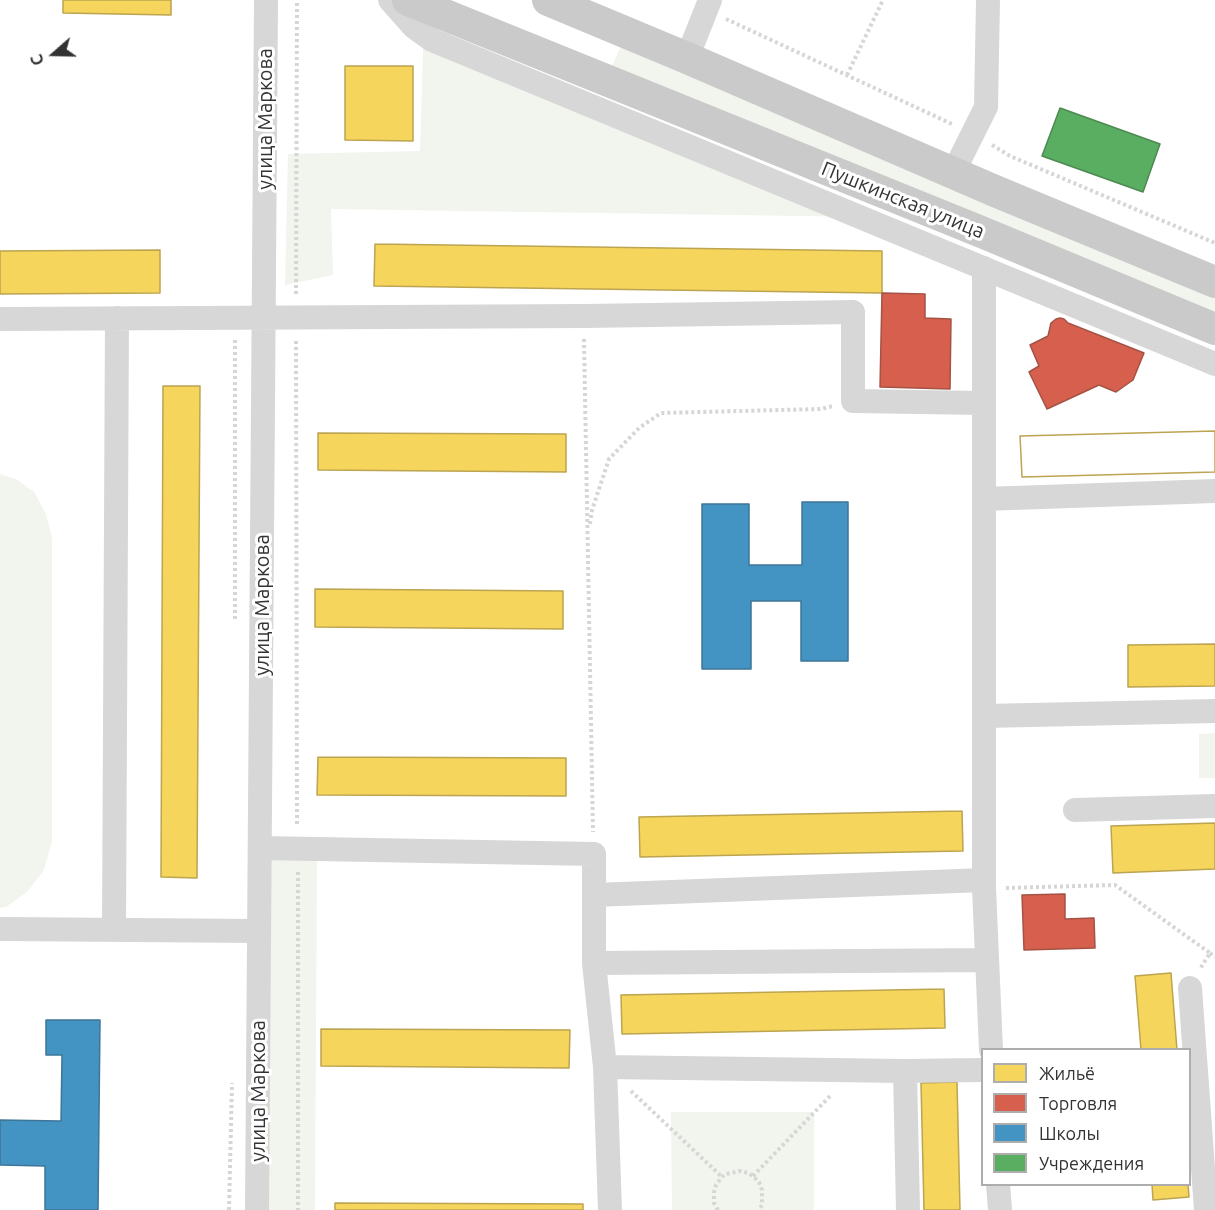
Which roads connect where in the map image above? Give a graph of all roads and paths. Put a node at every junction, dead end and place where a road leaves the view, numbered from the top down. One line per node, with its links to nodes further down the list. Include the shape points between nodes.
1 (266, 0): 19 (street, улица Маркова)
2 (297, 0): 20 (path)
3 (390, 0): 16 (street, via 432,40)
4 (408, 0): 11 (main road, Пушкинская улица)
5 (548, 0): 9 (main road)
6 (884, 0): 12 (path)
7 (988, 0): 13 (street, via 986,107)
8 (708, 5): 10 (street); 12 (path)
9 (611, 27): 10 (main road); 11 (main road)
10 (687, 58): 14 (main road)
11 (590, 73): 23 (main road, Пушкинская улица)
12 (847, 75): 13 (path)
13 (973, 134): 14 (street); 15 (path, via 1010,156)
14 (953, 173): 17 (main road)
15 (1215, 243)
16 (984, 268): 24 (street); 26 (street)
17 (1215, 282)
18 (584, 316): 20 (street); 25 (street, via 853,312); 29 (path)
19 (264, 317): 20 (street); 21 (street); 34 (street, улица Маркова)
20 (296, 317): 35 (path)
21 (117, 318): 22 (street); 40 (street)
22 (0, 319)
23 (1215, 329)
24 (1215, 364)
25 (853, 401): 26 (street); 29 (path, via 821,409 661,413 639,428 609,459 592,510)
26 (984, 403): 28 (street)
27 (1215, 491): 28 (street)
28 (984, 499): 31 (street)
29 (588, 540): 36 (path)
30 (1215, 711): 31 (street)
31 (984, 716): 37 (street)
32 (1215, 806): 33 (street)
33 (1075, 810)
34 (260, 848): 35 (street); 41 (street, улица Маркова)
35 (297, 849): 36 (street); 56 (path)
36 (594, 854): 38 (street)
37 (984, 884): 38 (street); 42 (path, via 1115,885); 44 (street)
38 (594, 895): 45 (street)
39 (0, 929): 40 (street)
40 (114, 930): 41 (street)
41 (259, 932): 55 (street, улица Маркова)
42 (1210, 953): 43 (path); 46 (path)
43 (1215, 957)
44 (987, 960): 45 (street); 47 (street)
45 (594, 963): 48 (street)
46 (1190, 988): 62 (street)
47 (991, 1048)
48 (605, 1067): 49 (street); 53 (path); 57 (street)
49 (855, 1070): 51 (street); 52 (path)
50 (981, 1070): 51 (street)
51 (905, 1071): 60 (street)
52 (753, 1176): 53 (path, via 740,1171); 59 (path, via 762,1190)
53 (722, 1177): 58 (path, via 714,1192)
54 (998, 1186): 61 (street)
55 (257, 1210)
56 (298, 1210)
57 (610, 1210)
58 (718, 1210)
59 (759, 1210)
60 (908, 1210)
61 (999, 1210)
62 (1206, 1210)

